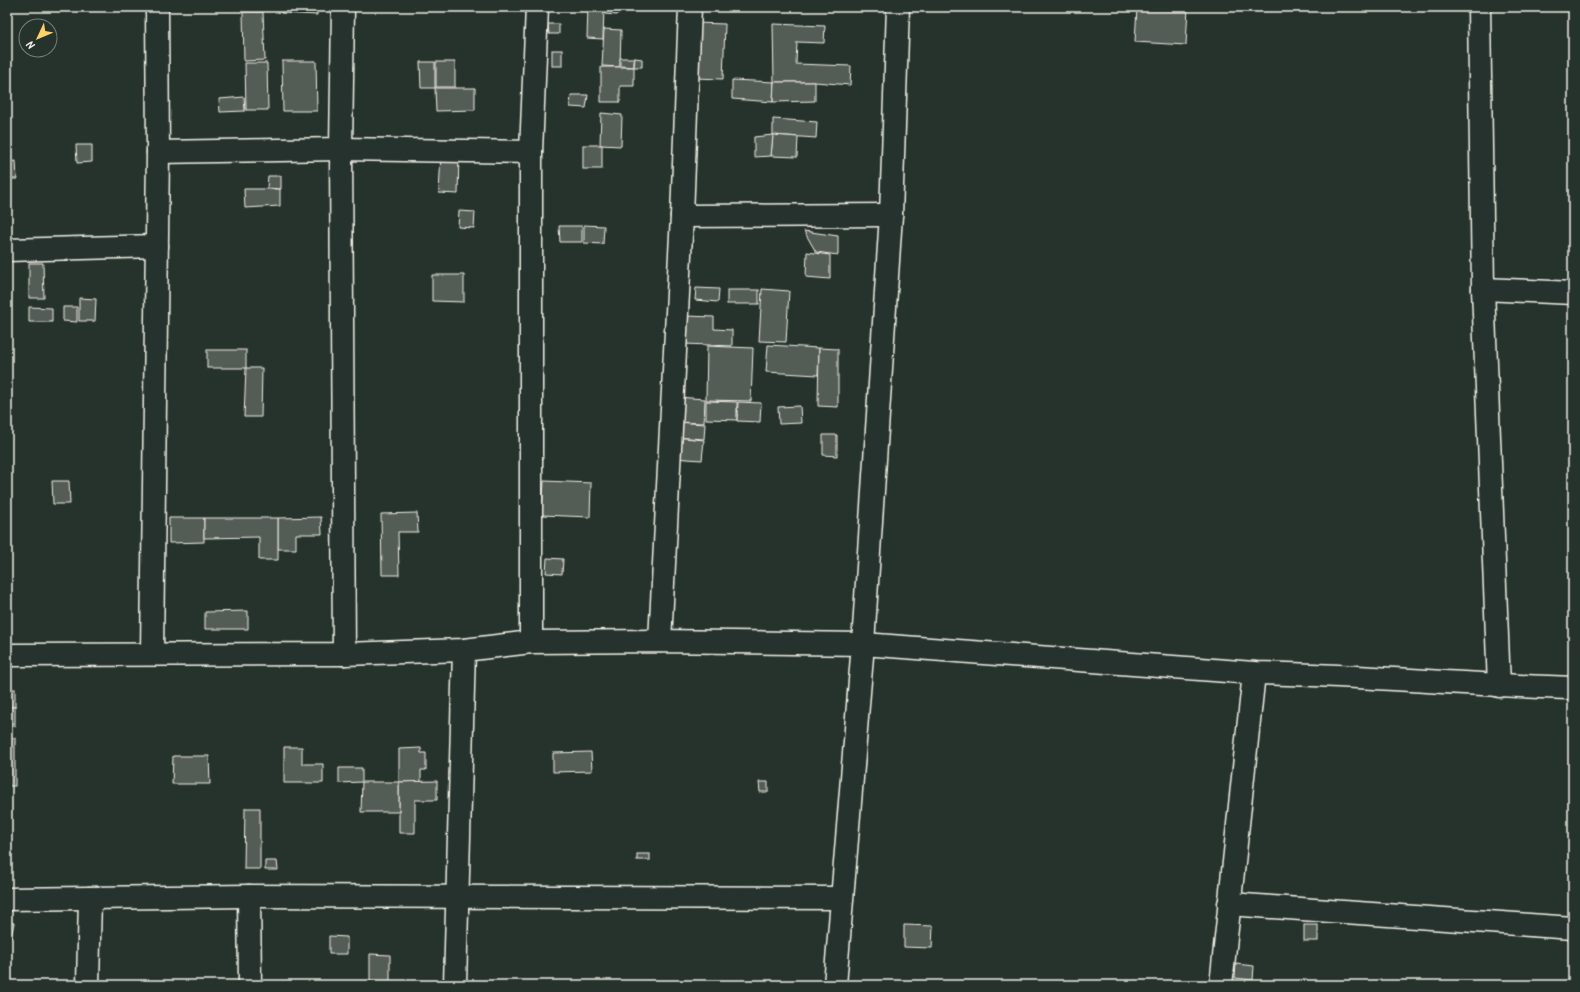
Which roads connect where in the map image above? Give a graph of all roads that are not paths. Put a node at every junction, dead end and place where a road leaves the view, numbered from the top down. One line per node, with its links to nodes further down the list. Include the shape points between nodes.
1 (157, 7): 8 (street)
2 (343, 7): 7 (street)
3 (537, 7): 9 (street)
4 (690, 7): 11 (street)
5 (898, 7): 10 (street)
6 (1480, 7): 14 (street)
7 (341, 149): 8 (street); 9 (street); 21 (street)
8 (158, 152): 12 (street)
9 (531, 152): 17 (street)
10 (891, 215): 11 (street); 18 (street)
11 (682, 216): 16 (street)
12 (157, 246): 13 (street); 20 (street)
13 (7, 250)
14 (1483, 289): 15 (street); 24 (street)
15 (1573, 293)
16 (660, 641): 17 (street); 18 (street)
17 (531, 642): 19 (street)
18 (863, 644): 23 (street); 29 (street)
19 (464, 650): 21 (street); 27 (street)
20 (152, 653): 21 (street); 22 (street)
21 (344, 654)
22 (7, 655)
23 (1254, 673): 24 (street); 31 (street)
24 (1499, 686): 25 (street)
25 (1573, 688)
26 (249, 896): 27 (street); 28 (street); 34 (street)
27 (456, 897): 29 (street); 35 (street)
28 (90, 898): 30 (street); 33 (street)
29 (842, 898): 36 (street)
30 (7, 899)
31 (1229, 904): 32 (street); 37 (street)
32 (1573, 928)
33 (88, 985)
34 (250, 985)
35 (455, 985)
36 (835, 985)
37 (1221, 985)

